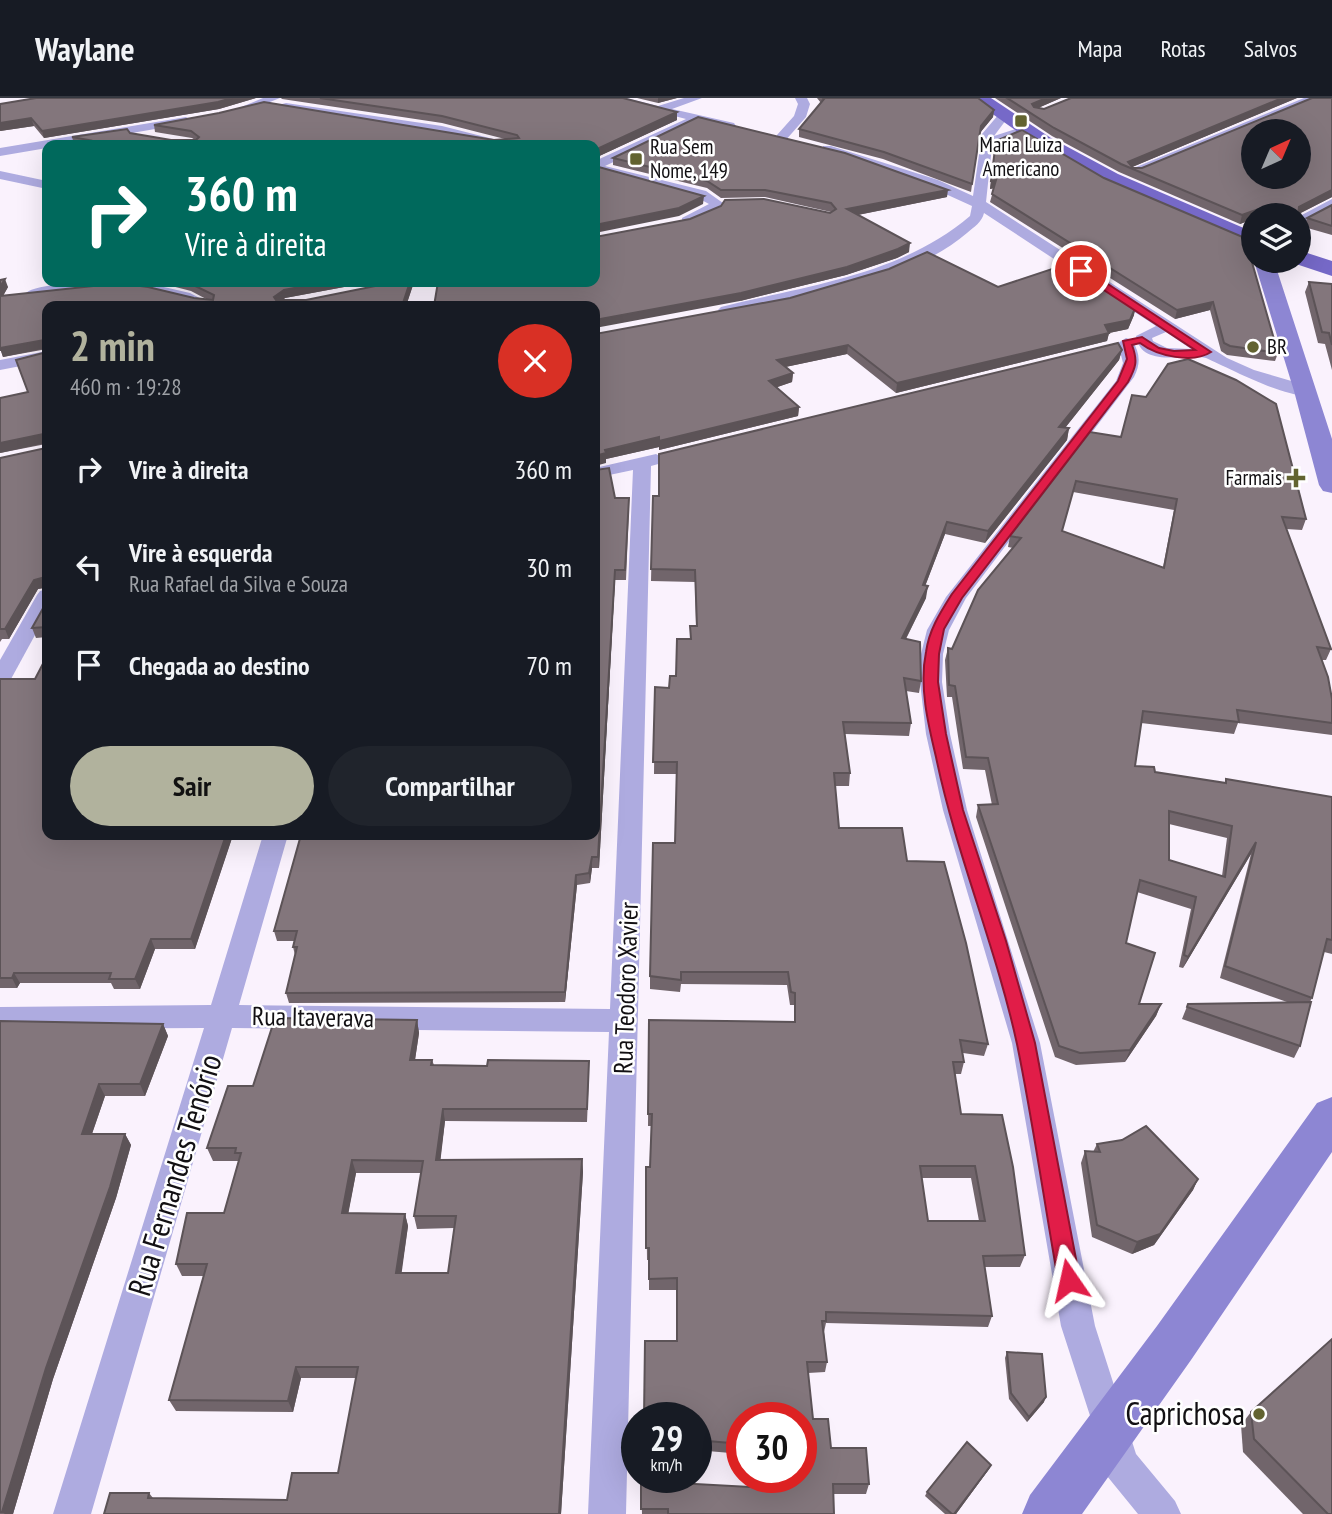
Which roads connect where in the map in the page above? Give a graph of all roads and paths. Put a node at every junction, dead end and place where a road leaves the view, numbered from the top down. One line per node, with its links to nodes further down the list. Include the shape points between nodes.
1 (612, 98): 7 (street)
2 (696, 98): 7 (street)
3 (801, 98): 15 (street, via 800,117)
4 (979, 98): 9 (main road)
5 (1314, 98): 26 (street)
6 (269, 101): 8 (street); 18 (street)
7 (659, 109): 10 (street)
8 (219, 115)
9 (1003, 116): 13 (main road); 19 (street, via 988,135)
10 (696, 118): 12 (street); 24 (street)
11 (194, 119): 14 (street)
12 (745, 129)
13 (1025, 130): 19 (street); 35 (main road, via 1108,179)
14 (118, 132): 16 (street); 17 (street)
15 (781, 138)
16 (155, 139)
17 (71, 140)
18 (486, 140)
19 (988, 144): 30 (street)
20 (42, 145): 23 (street)
21 (1091, 146): 26 (main road)
22 (818, 147): 30 (street, via 902,172)
23 (0, 152)
24 (600, 164)
25 (600, 167): 34 (street, via 701,194 716,203 707,215)
26 (1135, 170): 33 (main road)
27 (0, 175): 28 (street)
28 (42, 184)
29 (1332, 203): 32 (street)
30 (979, 204): 45 (street, via 977,217 960,233 906,261 822,288); 46 (street)
31 (1332, 211): 32 (street)
32 (1313, 214)
33 (1241, 215)
34 (673, 224)
35 (1241, 235)
36 (1311, 241): 37 (main road)
37 (1332, 248)
38 (1311, 262): 39 (main road)
39 (1332, 269)
40 (1268, 273): 51 (main road)
41 (85, 287): 43 (street)
42 (154, 287): 44 (street)
43 (33, 293)
44 (195, 301)
45 (707, 314)
46 (1166, 327): 47 (street); 48 (street)
47 (1126, 344): 48 (street, via 1182,355); 64 (street, via 1132,359 1123,382 956,597 937,629 931,682 955,810 1026,1043 1078,1326)
48 (1206, 352): 51 (street, via 1248,373)
49 (42, 357): 50 (street)
50 (0, 365)
51 (1306, 391): 52 (main road)
52 (1326, 441): 56 (main road)
53 (669, 456): 54 (street)
54 (642, 462): 55 (street); 62 (street, Rua Teodoro Xavier)
55 (600, 472)
56 (1332, 485)
57 (42, 604): 58 (street)
58 (0, 679)
59 (275, 840): 60 (street, Rua Fernandes Tenório)
60 (223, 1016): 61 (street, Rua Itaverava); 62 (street, Rua Itaverava); 65 (street, Rua Fernandes Tenório)
61 (0, 1018)
62 (625, 1021): 66 (street, Rua Teodoro Xavier)
63 (1332, 1116): 64 (main road)
64 (1112, 1428): 67 (main road); 68 (street, via 1120,1463)
65 (72, 1514)
66 (607, 1514)
67 (1049, 1514)
68 (1162, 1514)

